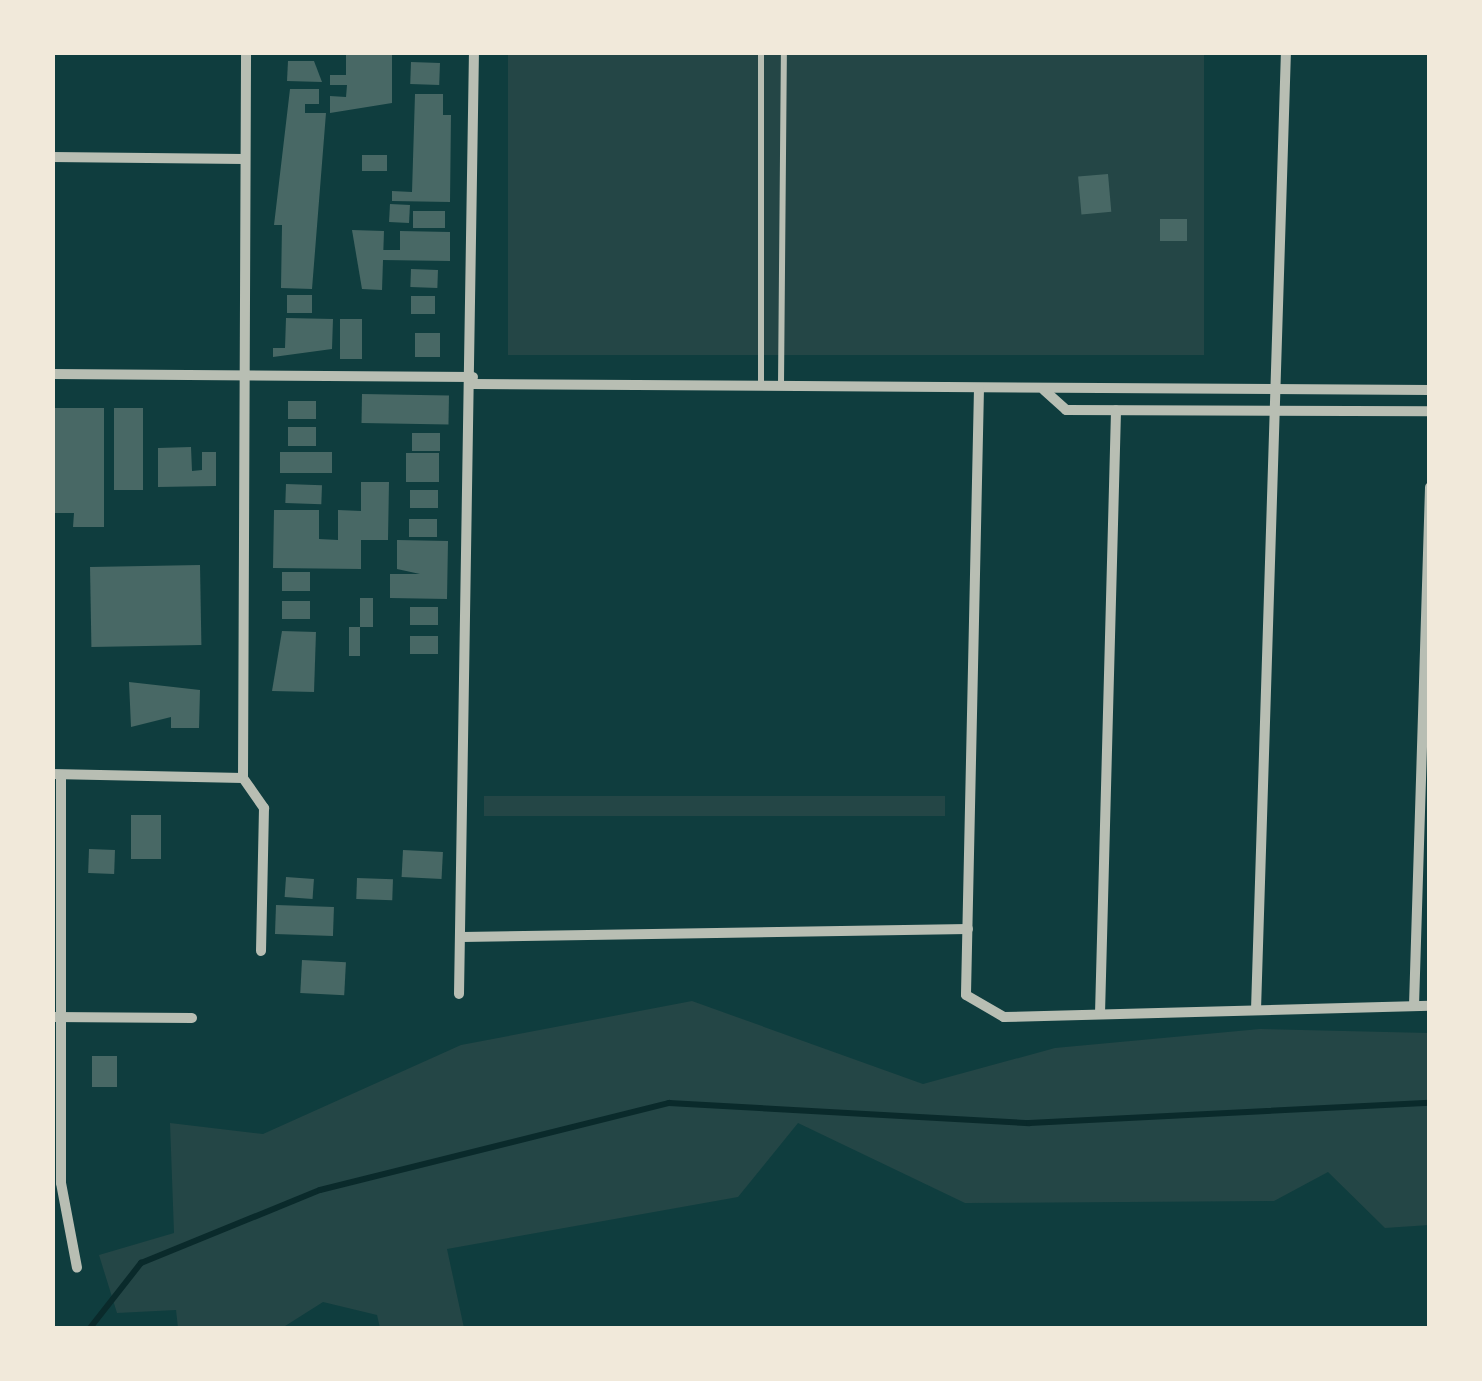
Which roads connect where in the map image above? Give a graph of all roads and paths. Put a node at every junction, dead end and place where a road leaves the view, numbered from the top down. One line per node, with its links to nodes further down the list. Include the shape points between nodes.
1 (246, 52): 7 (street)
2 (474, 52): 10 (street)
3 (761, 52): 11 (lane)
4 (784, 52): 12 (lane)
5 (1286, 52): 15 (street)
6 (52, 157): 7 (street)
7 (244, 159): 9 (street)
8 (52, 374): 9 (street)
9 (246, 376): 10 (street); 22 (street)
10 (473, 380): 11 (street); 24 (street)
11 (760, 384): 12 (street)
12 (781, 384): 13 (street)
13 (979, 388): 14 (street); 23 (street)
14 (1044, 390): 15 (street); 17 (street, via 1066,410)
15 (1275, 390): 16 (street); 18 (street)
16 (1430, 390)
17 (1116, 410): 18 (street); 30 (street)
18 (1275, 410): 19 (street); 29 (street)
19 (1430, 411)
20 (1430, 487): 27 (street)
21 (57, 774): 22 (street); 31 (street)
22 (243, 778): 25 (street, via 264,808)
23 (968, 929): 24 (street); 30 (street, via 974,1005 1004,1017)
24 (462, 937): 26 (street)
25 (261, 951)
26 (458, 994)
27 (1414, 1006): 28 (street); 29 (street)
28 (1430, 1006)
29 (1256, 1010): 30 (street)
30 (1100, 1014)
31 (55, 1017): 32 (street); 33 (street, via 61,1183)
32 (192, 1018)
33 (77, 1268)

